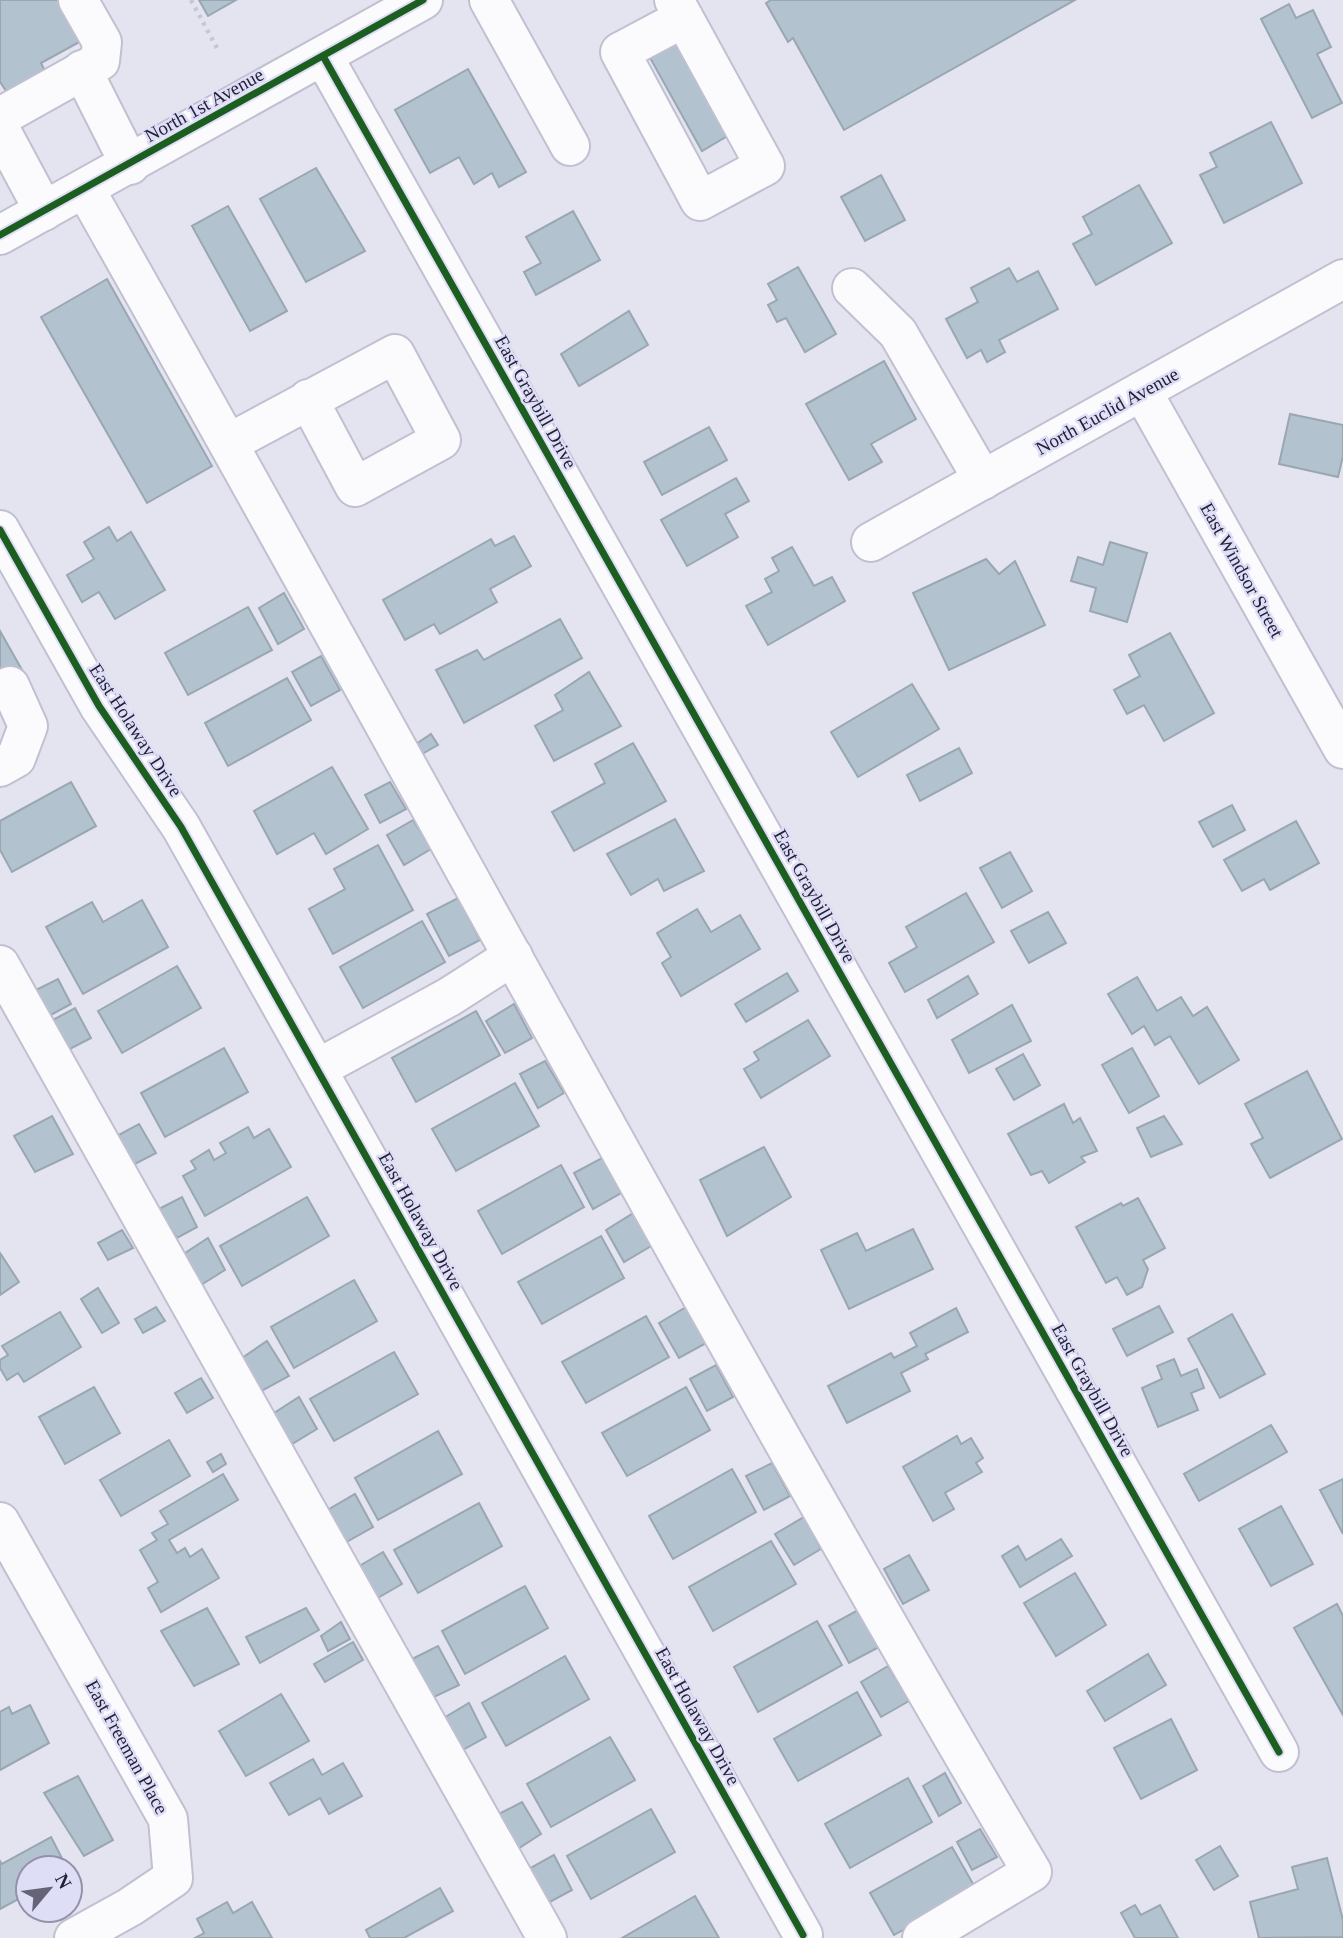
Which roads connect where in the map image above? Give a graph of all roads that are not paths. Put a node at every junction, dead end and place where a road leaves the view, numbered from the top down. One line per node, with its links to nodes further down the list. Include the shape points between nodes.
1 (78, 0): 5 (street, via 102,42 100,61)
2 (423, 0): 4 (street, North 1st Avenue)
3 (489, 0): 8 (street)
4 (323, 56): 9 (street, North 1st Avenue); 28 (street, East Graybill Drive)
5 (82, 70): 6 (street); 9 (street)
6 (0, 117)
7 (0, 129): 11 (street)
8 (570, 146)
9 (130, 165): 10 (street, North 1st Avenue)
10 (85, 189): 11 (street, North 1st Avenue); 17 (street)
11 (44, 211): 12 (street, North 1st Avenue)
12 (0, 235)
13 (1343, 279): 15 (street, North Euclid Avenue)
14 (852, 288): 18 (street, via 898,332)
15 (1142, 391): 18 (street, North Euclid Avenue); 22 (street, East Windsor Street)
16 (308, 399): 17 (street)
17 (229, 443): 24 (street)
18 (983, 480): 20 (street, North Euclid Avenue)
19 (0, 530): 26 (street, East Holaway Drive, via 99,706 181,827)
20 (870, 542)
21 (10, 686): 23 (street, via 28,726 16,758)
22 (1343, 749)
23 (0, 767)
24 (513, 956): 26 (street, via 449,997); 32 (street, via 761,1403 1032,1872)
25 (0, 965): 31 (street)
26 (317, 1069): 29 (street, East Holaway Drive)
27 (0, 1522): 30 (street, East Freeman Place, via 168,1819 173,1878)
28 (1279, 1752)
29 (805, 1937)
30 (74, 1938)
31 (547, 1938)
32 (922, 1938)

